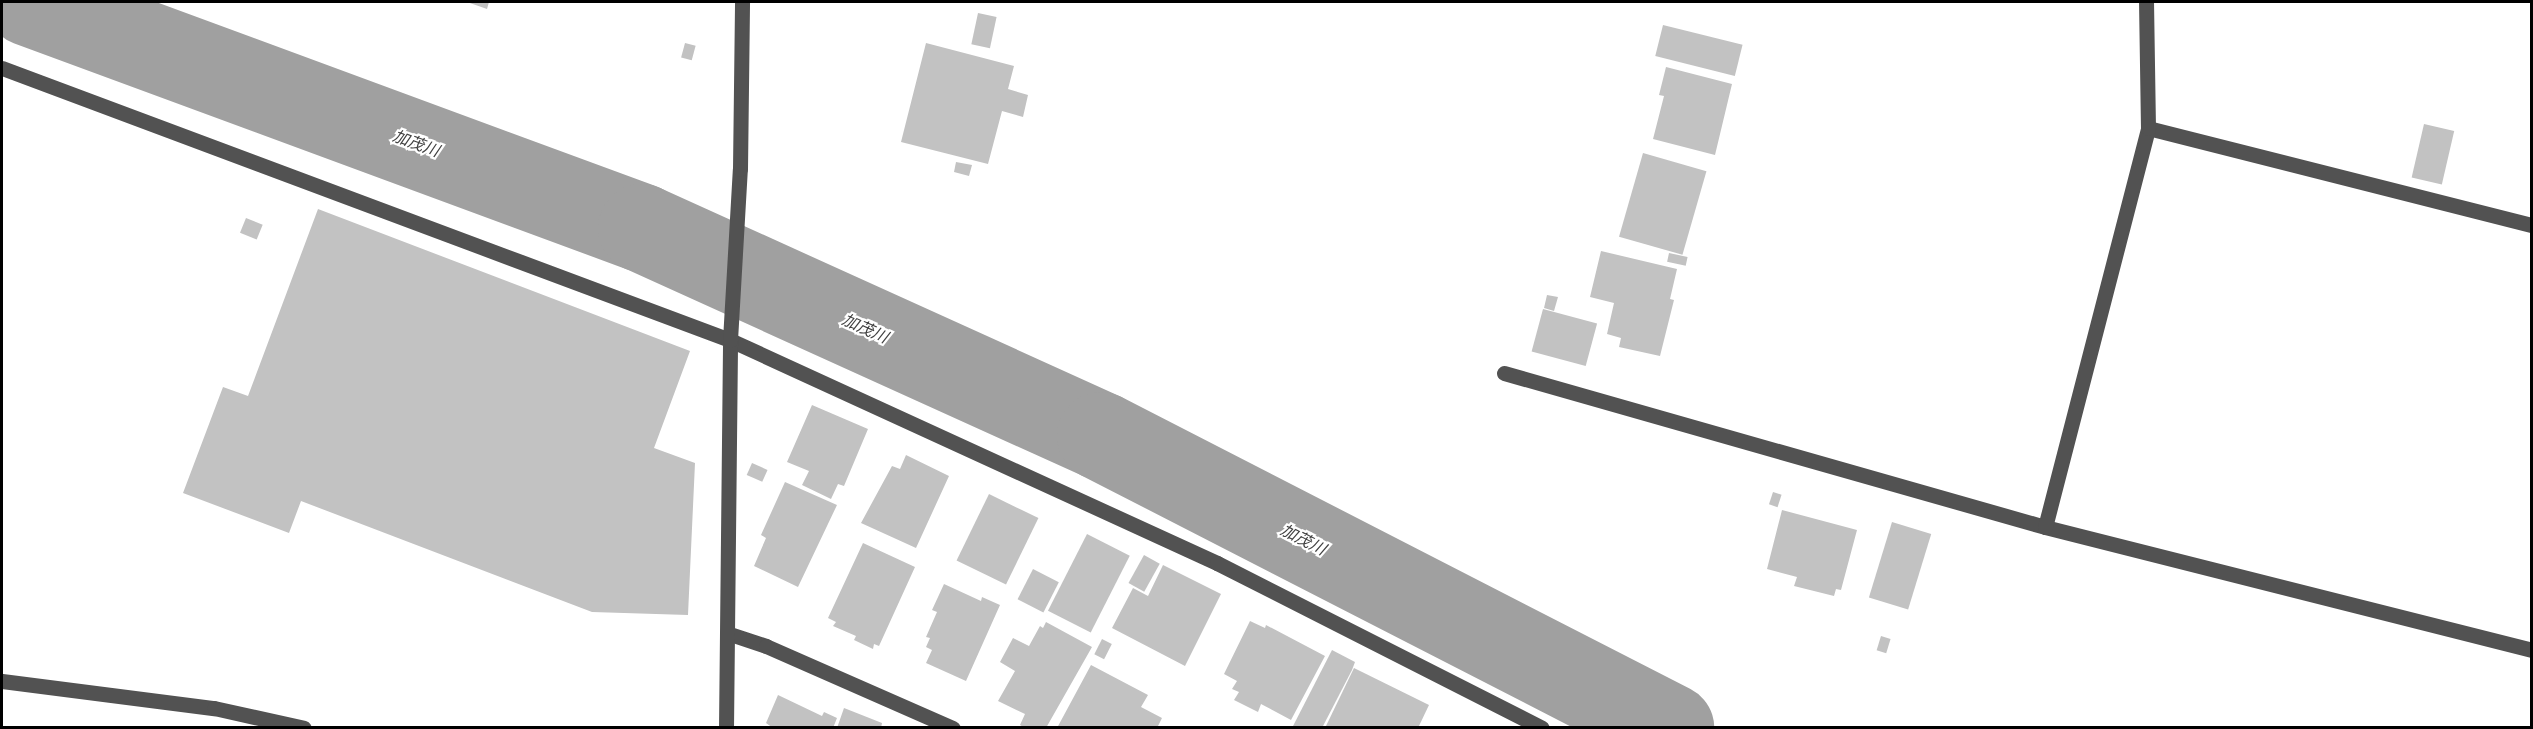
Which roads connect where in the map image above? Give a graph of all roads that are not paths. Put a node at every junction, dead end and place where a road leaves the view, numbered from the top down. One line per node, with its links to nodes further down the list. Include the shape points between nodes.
1 (742, 2): 6 (street, via 740,169)
2 (2146, 2): 4 (street)
3 (2, 68): 6 (street)
4 (2148, 128): 5 (street); 8 (street)
5 (2532, 225)
6 (730, 340): 9 (street); 15 (street, via 1218,563)
7 (1504, 373): 8 (street)
8 (2045, 527): 10 (street)
9 (727, 633): 13 (street); 14 (street, via 766,646)
10 (2532, 650)
11 (2, 681): 12 (street, via 213,708)
12 (304, 728)
13 (726, 728)
14 (953, 728)
15 (1542, 728)

